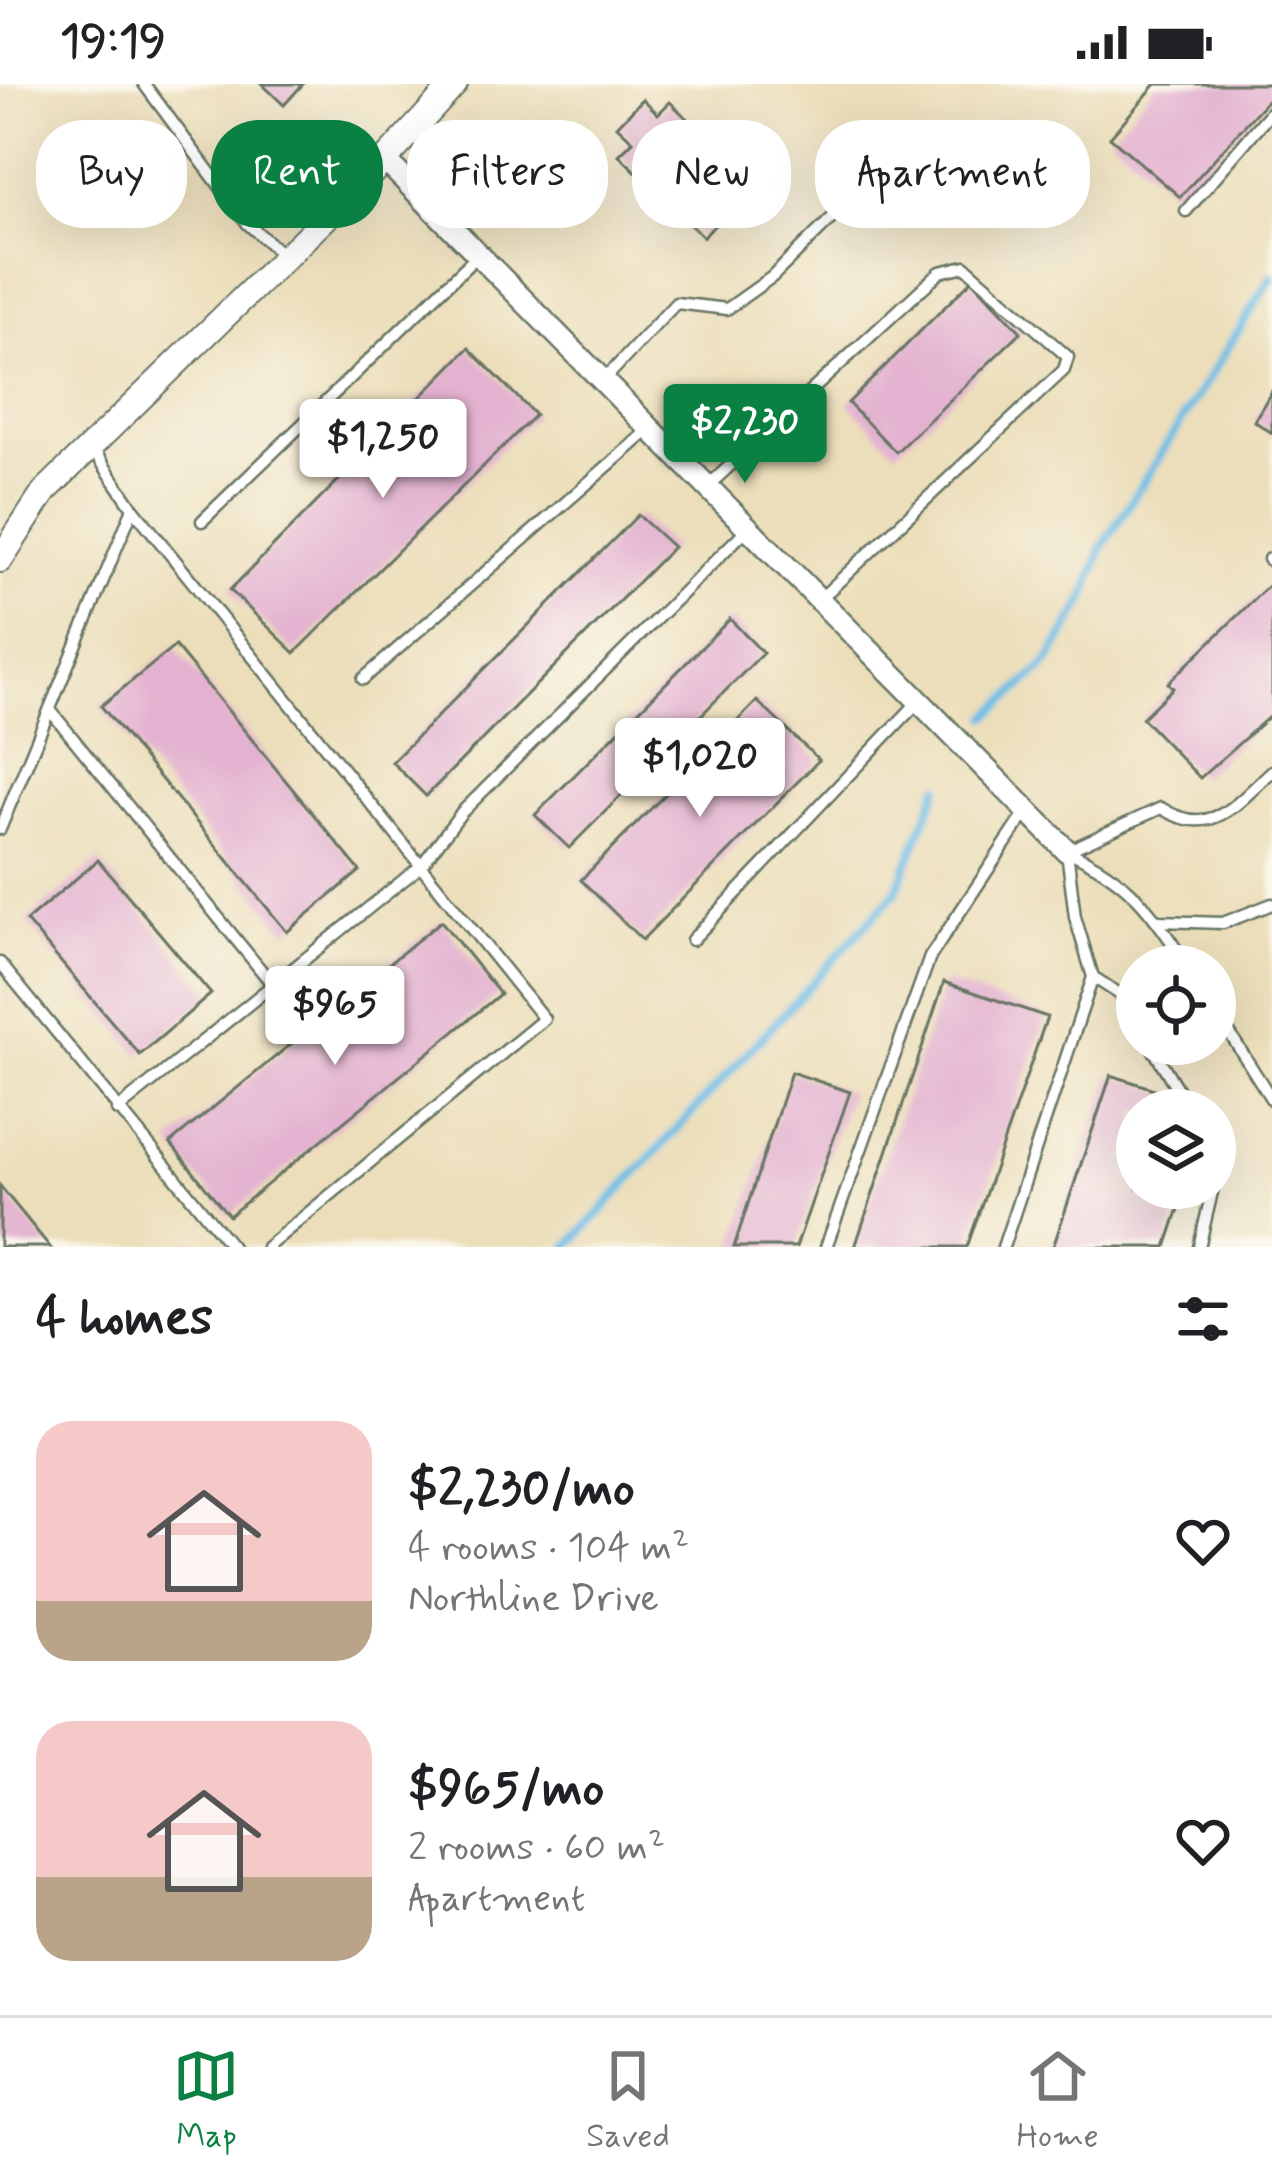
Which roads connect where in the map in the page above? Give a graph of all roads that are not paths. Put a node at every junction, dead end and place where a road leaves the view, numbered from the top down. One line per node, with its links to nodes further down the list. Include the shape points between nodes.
1 (144, 84): 8 (lane, via 248,224)
2 (455, 84): 4 (street)
3 (1272, 111): 5 (lane)
4 (385, 160): 7 (street); 8 (street)
5 (1186, 211)
6 (822, 228): 9 (lane, via 772,278 727,308 676,303)
7 (478, 255): 9 (street); 14 (lane)
8 (285, 256): 11 (street)
9 (603, 381): 10 (street)
10 (650, 430): 12 (street); 18 (lane)
11 (90, 445): 13 (lane); 16 (street, via 45,491)
12 (707, 487): 15 (street); 17 (lane, via 954,265 965,266 1068,358)
13 (133, 508): 20 (lane); 25 (lane)
14 (202, 521)
15 (747, 529): 17 (street); 25 (lane, via 461,813)
16 (0, 560)
17 (818, 601): 19 (street)
18 (363, 679)
19 (918, 702): 22 (street); 28 (lane)
20 (50, 710): 23 (lane); 32 (lane)
21 (1272, 771): 24 (lane, via 1220,819 1181,821 1161,808)
22 (1028, 811): 24 (street); 40 (lane, via 929,958)
23 (0, 829)
24 (1067, 850): 27 (lane, via 1114,872); 31 (lane)
25 (421, 866): 32 (lane); 39 (lane, via 544,1019)
26 (1272, 904): 27 (lane, via 1222,922)
27 (1159, 921): 29 (lane)
28 (692, 940)
29 (1174, 945)
30 (0, 963): 36 (lane)
31 (1093, 977): 33 (lane); 41 (lane)
32 (273, 985): 36 (lane)
33 (1116, 991)
34 (1236, 1043): 35 (lane)
35 (1272, 1100)
36 (117, 1110): 38 (lane)
37 (1208, 1209): 42 (lane)
38 (232, 1247)
39 (267, 1247)
40 (826, 1247)
41 (1004, 1247)
42 (1199, 1247)

